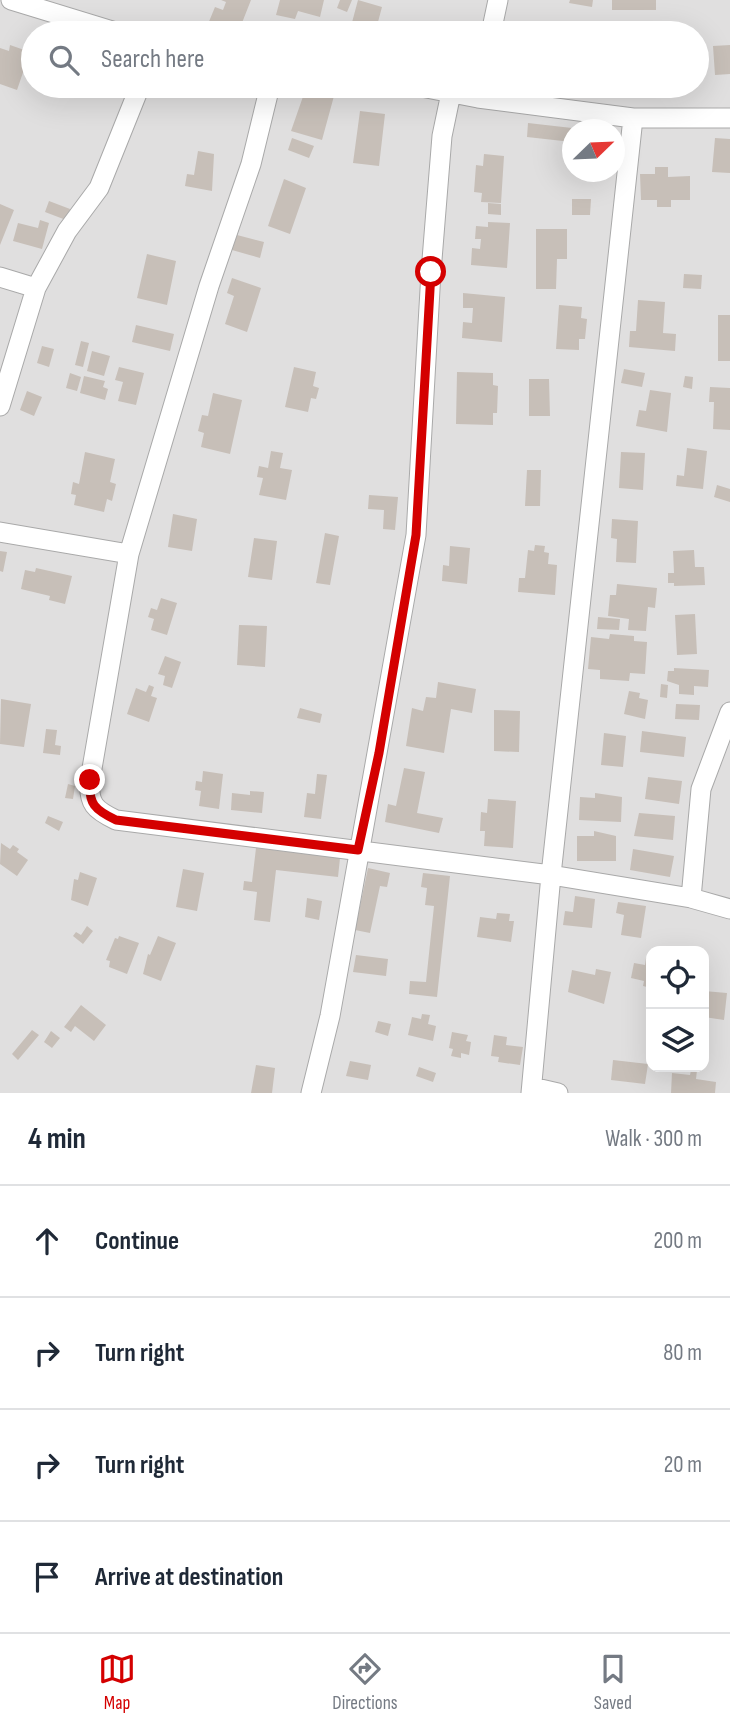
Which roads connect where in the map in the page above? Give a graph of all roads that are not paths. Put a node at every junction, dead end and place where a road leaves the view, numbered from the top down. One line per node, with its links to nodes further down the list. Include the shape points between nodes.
1 (10, 0): 3 (street)
2 (498, 0): 4 (street)
3 (79, 21)
4 (494, 21)
5 (135, 98): 12 (street, via 99,188 67,231)
6 (267, 98): 15 (street, via 251,164 209,286)
7 (450, 98): 17 (street, via 442,136 431,272 416,535)
8 (515, 98): 9 (street)
9 (633, 118): 10 (street); 18 (street)
10 (730, 118)
11 (0, 277): 12 (street)
12 (36, 288): 13 (street)
13 (0, 406)
14 (0, 532): 15 (street)
15 (129, 554): 17 (street, via 90,780 89,797 95,810 116,820)
16 (730, 712): 19 (street, via 701,789)
17 (358, 850): 18 (street); 22 (street, via 330,1016)
18 (551, 875): 19 (street); 21 (street)
19 (691, 898): 20 (street)
20 (730, 909)
21 (531, 1090): 23 (street)
22 (311, 1093)
23 (558, 1093)

